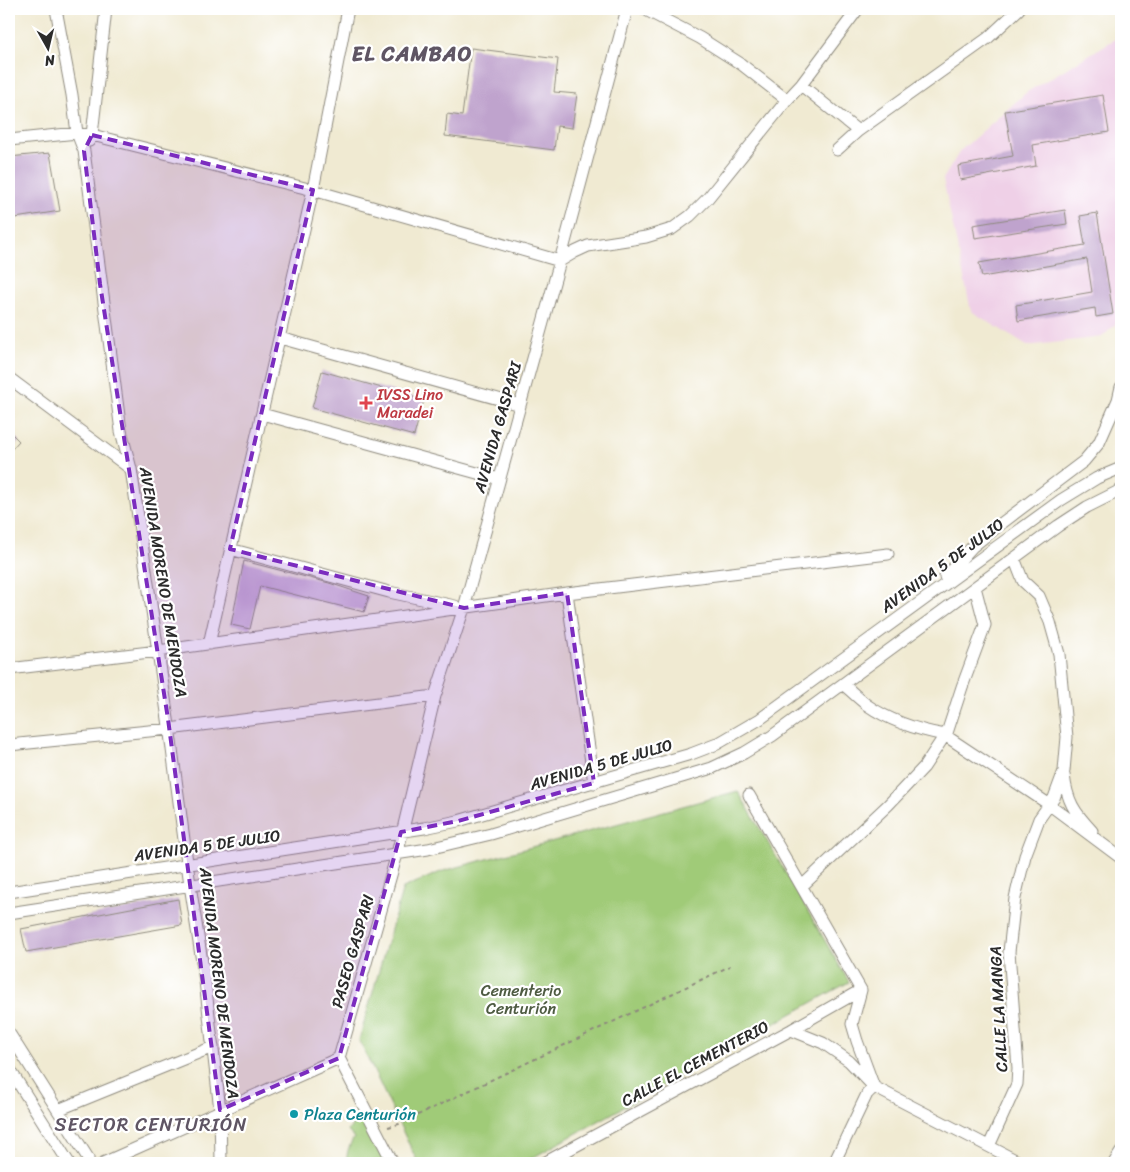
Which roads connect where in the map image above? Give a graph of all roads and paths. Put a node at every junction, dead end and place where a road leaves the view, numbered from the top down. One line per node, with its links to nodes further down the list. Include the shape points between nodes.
1 (56, 9): 11 (street, AVENIDA MORENO DE MENDOZA)
2 (106, 9): 12 (street)
3 (348, 9): 16 (street)
4 (627, 9): 17 (street, AVENIDA GASPARI)
5 (644, 9): 9 (street, via 741,64)
6 (858, 9): 8 (street)
7 (1019, 9): 10 (street, via 988,38)
8 (801, 85): 9 (street); 10 (street)
9 (786, 100): 17 (street, via 708,198 672,229 646,237 588,246)
10 (858, 131): 14 (street)
11 (76, 134): 12 (street); 13 (street); 15 (street, AVENIDA MORENO DE MENDOZA)
12 (92, 135): 15 (street); 16 (street)
13 (9, 140)
14 (837, 150)
15 (84, 151): 24 (street, AVENIDA MORENO DE MENDOZA, via 120,422)
16 (313, 190): 17 (street); 18 (street)
17 (560, 261): 21 (street, AVENIDA GASPARI)
18 (280, 338): 21 (street); 22 (street)
19 (9, 378): 24 (street)
20 (1121, 387): 32 (street, via 1100,443 1084,461 972,547)
21 (520, 405): 25 (street, AVENIDA GASPARI)
22 (262, 414): 25 (street); 27 (street)
23 (1121, 468): 32 (street, AVENIDA 5 DE JULIO, via 1061,500)
24 (131, 470): 35 (street, AVENIDA MORENO DE MENDOZA)
25 (499, 479): 33 (street, AVENIDA GASPARI)
26 (1121, 490): 29 (street, via 1087,507)
27 (230, 549): 33 (street, via 389,592); 34 (street)
28 (888, 554): 31 (street)
29 (1014, 558): 30 (street); 42 (street, CALLE LA MANGA, via 1023,581 1039,596 1059,654 1067,737)
30 (975, 587): 37 (street); 40 (street, via 985,625)
31 (567, 593): 33 (street); 43 (street)
32 (928, 596): 43 (street, AVENIDA 5 DE JULIO, via 734,735 691,754)
33 (464, 608): 34 (street); 38 (street, AVENIDA GASPARI)
34 (209, 644): 35 (street)
35 (158, 651): 36 (street); 39 (street, AVENIDA MORENO DE MENDOZA)
36 (9, 669)
37 (843, 684): 40 (street, via 867,705 889,718); 48 (street, via 772,736 712,768 491,834)
38 (435, 696): 39 (street); 46 (street, AVENIDA GASPARI)
39 (169, 729): 41 (street); 50 (street, AVENIDA MORENO DE MENDOZA)
40 (945, 736): 45 (street); 52 (street, via 924,767 888,805)
41 (9, 745)
42 (1064, 771): 45 (street, CALLE LA MANGA); 47 (street, via 1066,792 1073,808)
43 (594, 783): 46 (street, AVENIDA 5 DE JULIO, via 485,814)
44 (749, 795): 52 (street)
45 (1050, 805): 47 (street); 66 (street, CALLE LA MANGA, via 1039,819 1025,856 1015,898 1009,952 1018,1068 1016,1084)
46 (401, 832): 48 (street, AVENIDA GASPARI); 50 (street, AVENIDA 5 DE JULIO)
47 (1108, 849): 49 (street)
48 (397, 854): 51 (street); 60 (street, PASEO GASPARI)
49 (1121, 858)
50 (188, 864): 51 (street, AVENIDA MORENO DE MENDOZA); 53 (street, AVENIDA 5 DE JULIO)
51 (190, 885): 54 (street); 59 (street, AVENIDA MORENO DE MENDOZA)
52 (802, 886): 56 (street)
53 (9, 892)
54 (9, 913)
55 (730, 966): 65 (path, via 399,1124)
56 (861, 990): 57 (street, CALLE EL CEMENTERIO); 62 (street, via 852,1024)
57 (790, 1030): 62 (street, via 823,1043 849,1061); 73 (street, CALLE EL CEMENTERIO)
58 (9, 1033): 63 (street)
59 (213, 1048): 63 (street); 64 (street, AVENIDA MORENO DE MENDOZA)
60 (339, 1058): 64 (street); 65 (street)
61 (9, 1068): 68 (street)
62 (874, 1087): 66 (street); 74 (street)
63 (58, 1110): 69 (street)
64 (220, 1110): 70 (street); 71 (street, AVENIDA MORENO DE MENDOZA)
65 (376, 1131): 72 (street)
66 (989, 1146): 75 (street)
67 (1121, 1152): 76 (street)
68 (69, 1163)
69 (88, 1163)
70 (103, 1163)
71 (221, 1163)
72 (393, 1163)
73 (544, 1163)
74 (834, 1163)
75 (1021, 1163)
76 (1114, 1163)

